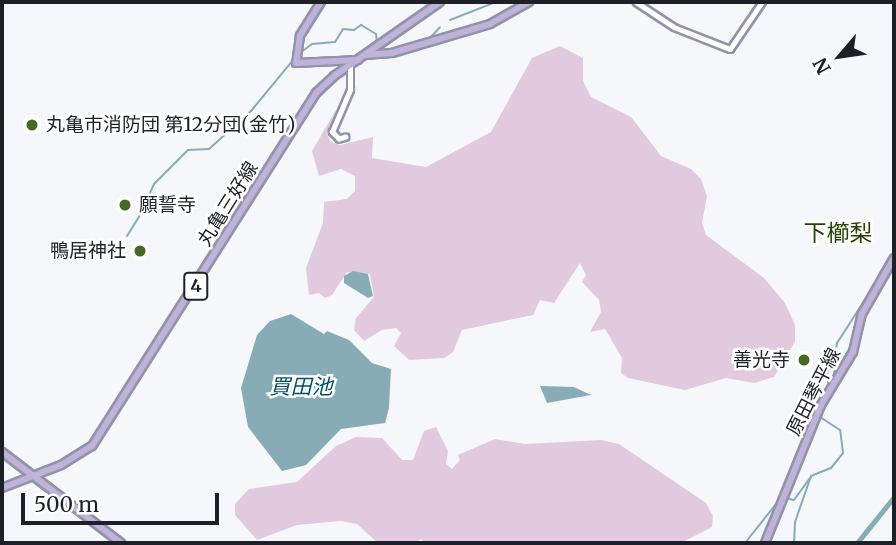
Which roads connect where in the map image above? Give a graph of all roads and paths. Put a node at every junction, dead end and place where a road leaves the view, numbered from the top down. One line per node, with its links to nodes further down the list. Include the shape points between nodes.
1 (321, 2): 7 (main road, via 300,36 296,63)
2 (440, 2): 6 (main road)
3 (529, 2): 6 (main road, 丸亀三好線 / 4, via 490,24 392,53)
4 (636, 2): 5 (street, via 674,27 730,49)
5 (762, 2)
6 (365, 55): 7 (main road, 丸亀三好線 / 4)
7 (358, 60): 8 (main road, 丸亀三好線 / 4)
8 (350, 65): 9 (street, via 350,90 332,132 339,139); 12 (main road, 丸亀三好線 / 4, via 316,93 102,435 74,459)
9 (346, 138)
10 (894, 258): 15 (main road, 原田琴平線, via 862,314 853,352 821,405)
11 (2, 452): 12 (main road)
12 (32, 476): 13 (main road, 丸亀三好線 / 4); 14 (main road)
13 (2, 488)
14 (121, 543)
15 (765, 543)

